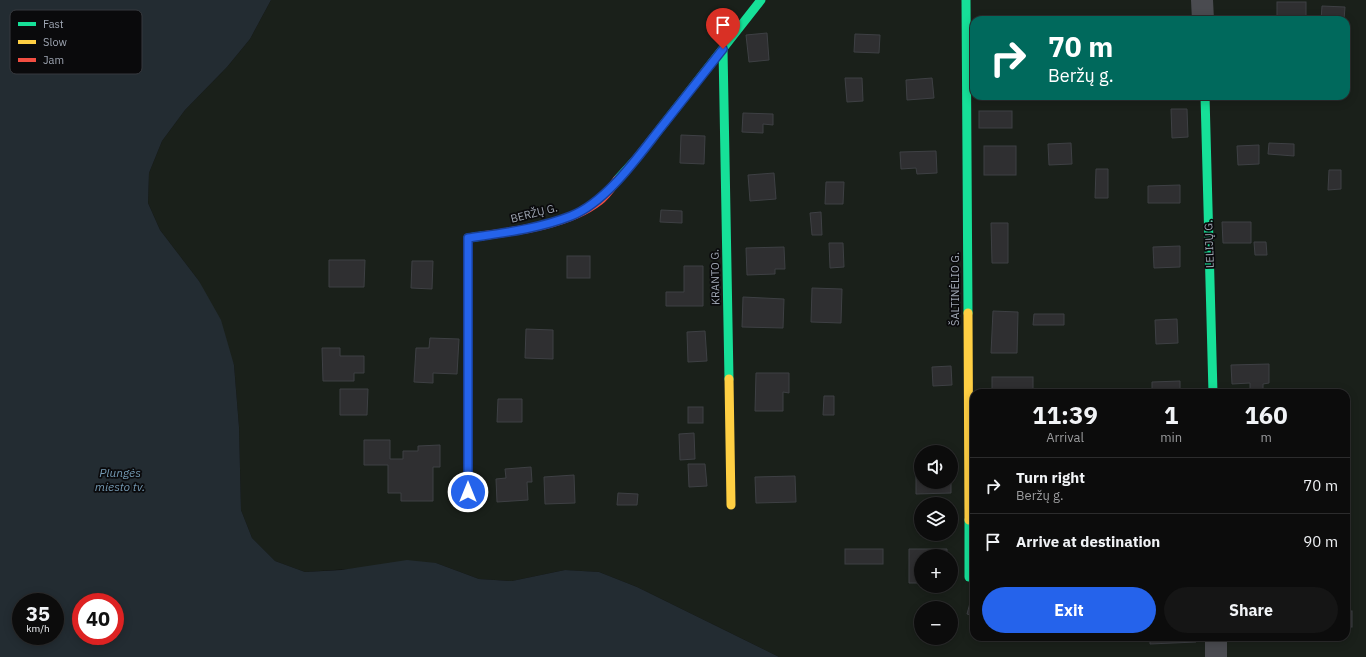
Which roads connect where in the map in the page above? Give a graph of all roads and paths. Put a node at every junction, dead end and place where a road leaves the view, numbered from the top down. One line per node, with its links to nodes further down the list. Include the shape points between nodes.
1 (761, 0): 5 (street, BERŽŲ G.)
2 (966, 0): 10 (street, ŠALTINĖLIO G.)
3 (1202, 0): 4 (street)
4 (1203, 16)
5 (723, 49): 8 (street, BERŽŲ G., via 637,158 599,200 572,216 549,223 468,238); 9 (street, KRANTO G.)
6 (1205, 100): 7 (street, LELIJŲ G.)
7 (1213, 389)
8 (468, 492)
9 (732, 506)
10 (968, 577)
11 (1216, 641): 12 (street)
12 (1216, 657)

